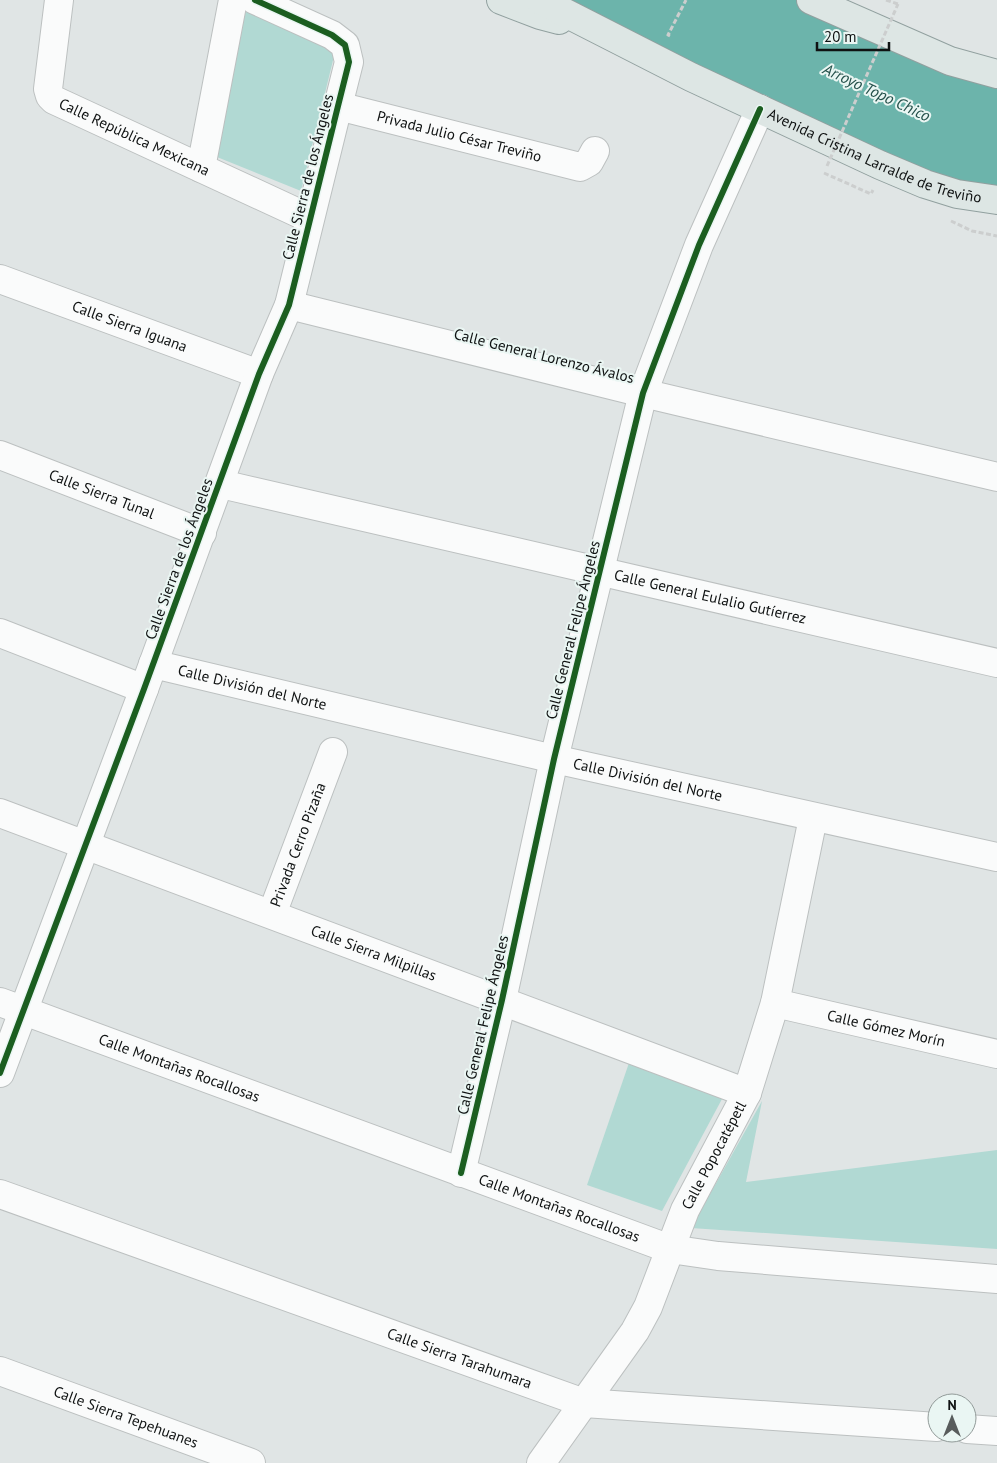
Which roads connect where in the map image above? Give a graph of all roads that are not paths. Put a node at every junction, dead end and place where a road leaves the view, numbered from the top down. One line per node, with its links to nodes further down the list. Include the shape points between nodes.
1 (59, 0): 12 (street, Calle República Mexicana, via 48,89 50,96 59,104)
2 (233, 0): 12 (street)
3 (255, 0): 9 (street, Calle Sierra de los Ángeles, via 332,35 345,45 349,62)
4 (502, 0): 7 (main road, via 540,15)
5 (540, 0): 7 (main road, Avenida Cristina Larralde de Treviño)
6 (811, 0): 8 (main road, via 950,61)
7 (587, 25): 10 (main road, Avenida Cristina Larralde de Treviño)
8 (997, 74)
9 (338, 106): 11 (street, Privada Julio César Treviño); 14 (street, Calle Sierra de los Ángeles)
10 (760, 109): 13 (main road, Avenida Cristina Larralde de Treviño, via 925,184 957,194); 18 (street, Calle General Felipe Ángeles, via 699,245)
11 (588, 159)
12 (201, 168): 14 (street, Calle República Mexicana)
13 (997, 200)
14 (309, 218): 16 (street, Calle Sierra de los Ángeles)
15 (0, 279): 17 (street, Calle Sierra Iguana)
16 (289, 305): 17 (street, Calle Sierra de los Ángeles); 18 (street, Calle General Lorenzo Ávalos)
17 (259, 374): 21 (street, Calle Sierra de los Ángeles)
18 (643, 393): 20 (street, Calle General Lorenzo Ávalos); 23 (street, Calle General Felipe Ángeles)
19 (0, 455): 22 (street, Calle Sierra Tunal)
20 (997, 477)
21 (220, 484): 22 (street, Calle Sierra de los Ángeles); 23 (street, Calle General Eulalio Gutíerrez)
22 (202, 533): 26 (street, Calle Sierra de los Ángeles)
23 (599, 572): 25 (street, Calle General Eulalio Gutíerrez); 28 (street, Calle General Felipe Ángeles)
24 (0, 633): 27 (street)
25 (997, 663)
26 (153, 664): 27 (street, Calle Sierra de los Ángeles); 28 (street, Calle División del Norte)
27 (144, 689): 32 (street, Calle Sierra de los Ángeles)
28 (554, 759): 31 (street, Calle División del Norte); 35 (street, Calle General Felipe Ángeles)
29 (329, 764): 34 (street, Privada Cerro Pizaña)
30 (0, 813): 32 (street, Calle Sierra Milpillas)
31 (813, 818): 33 (street, Calle División del Norte); 36 (street, Calle Popocatépetl)
32 (86, 846): 34 (street, Calle Sierra Milpillas); 37 (street, Calle Sierra de los Ángeles)
33 (997, 857)
34 (272, 914): 35 (street, Calle Sierra Milpillas)
35 (502, 1000): 40 (street, Calle Sierra Milpillas); 41 (street, Calle General Felipe Ángeles)
36 (775, 1003): 38 (street, Calle Gómez Morín); 40 (street, Calle Popocatépetl)
37 (11, 1007): 39 (street, Calle Sierra de los Ángeles); 41 (street, Calle Montañas Rocallosas)
38 (997, 1054)
39 (0, 1073)
40 (747, 1093): 43 (street, Calle Popocatépetl, via 697,1184)
41 (461, 1173): 43 (street, Calle Montañas Rocallosas)
42 (0, 1194): 46 (street, Calle Sierra Tarahumara)
43 (670, 1249): 44 (street, Calle Montañas Rocallosas, via 718,1256); 46 (street, Calle Popocatépetl, via 635,1331)
44 (997, 1279)
45 (0, 1370): 50 (street, Calle Sierra Tepehuanes)
46 (584, 1403): 47 (street, Calle Sierra Tarahumara); 51 (street, Calle Popocatépetl)
47 (927, 1425)
48 (977, 1429): 49 (street)
49 (997, 1430)
50 (251, 1463)
51 (541, 1463)

